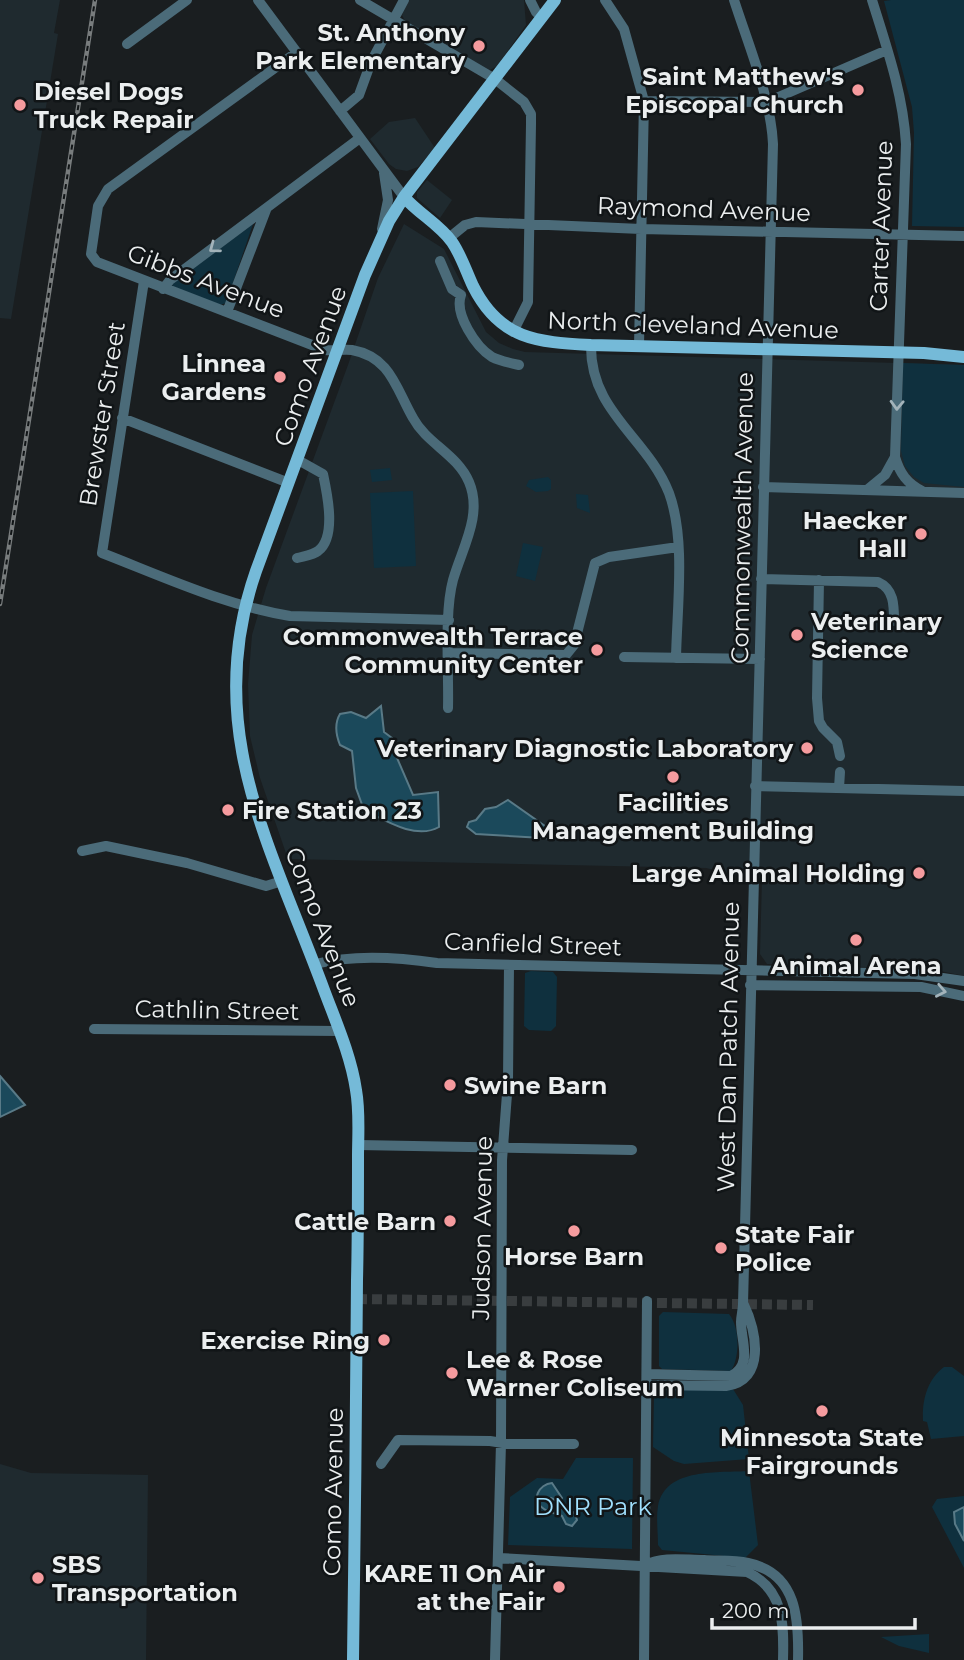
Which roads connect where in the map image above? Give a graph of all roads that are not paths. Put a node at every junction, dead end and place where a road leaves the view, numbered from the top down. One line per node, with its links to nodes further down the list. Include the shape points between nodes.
1 (187, 0): 12 (street)
2 (360, 0): 11 (street)
3 (404, 0): 11 (street)
4 (530, 0): 10 (street)
5 (555, 0): 10 (main road, Como Avenue)
6 (605, 0): 16 (street, via 624,29)
7 (734, 0): 17 (street, Commonwealth Avenue)
8 (872, 0): 13 (street, Carter Avenue)
9 (265, 2): 14 (street)
10 (542, 18): 15 (main road, Como Avenue)
11 (395, 20): 15 (street); 18 (street, via 359,95)
12 (127, 44)
13 (887, 50): 17 (street); 26 (street, Carter Avenue, via 904,113)
14 (297, 52): 18 (street); 31 (street, Gibbs Avenue, via 108,189 98,205 93,260)
15 (495, 79): 21 (main road, Como Avenue); 23 (street, via 524,102 531,114)
16 (644, 101): 17 (street); 24 (street)
17 (767, 102): 25 (street, Commonwealth Avenue, via 773,144)
18 (340, 111): 19 (street)
19 (360, 138): 20 (street); 22 (street)
20 (382, 167): 21 (street); 29 (street, via 388,200)
21 (404, 197): 28 (main road, North Cleveland Avenue); 29 (main road, Como Avenue)
22 (267, 208): 33 (street, one-way to 33); 35 (street)
23 (528, 225): 24 (street, Raymond Avenue); 28 (street, Raymond Avenue, via 472,222); 36 (street, via 528,302)
24 (640, 229): 25 (street, Raymond Avenue); 38 (street)
25 (770, 232): 26 (street, Raymond Avenue); 40 (street, Commonwealth Avenue)
26 (901, 235): 27 (street, Raymond Avenue); 41 (street, Carter Avenue)
27 (964, 236)
28 (449, 238): 32 (main road, North Cleveland Avenue)
29 (380, 240): 39 (main road, Como Avenue)
30 (440, 261): 34 (street, via 452,289)
31 (144, 281): 33 (street, Gibbs Avenue); 44 (street, Brewster Street)
32 (472, 284): 34 (street); 36 (main road, North Cleveland Avenue, via 484,306)
33 (163, 289): 35 (street, Gibbs Avenue)
34 (461, 295): 43 (street, via 462,316 481,347 496,359)
35 (227, 312): 39 (street, Gibbs Avenue, via 325,350)
36 (513, 332): 37 (main road, North Cleveland Avenue, via 538,341)
37 (591, 345): 38 (main road, North Cleveland Avenue); 52 (street, via 605,402 648,454 665,485 676,518)
38 (639, 346): 40 (main road, North Cleveland Avenue)
39 (338, 350): 46 (main road, Como Avenue); 57 (street, Gibbs Avenue, via 352,350 387,369 418,427 456,462 470,483 474,512 453,580)
40 (767, 350): 41 (main road, North Cleveland Avenue); 48 (street, Commonwealth Avenue)
41 (899, 353): 42 (main road, North Cleveland Avenue); 45 (street, Carter Avenue, one-way to 45)
42 (964, 357)
43 (519, 365)
44 (122, 418): 47 (street); 56 (street, Brewster Street, via 102,553)
45 (895, 457): 49 (street, via 885,475); 50 (street, via 899,472)
46 (298, 460): 47 (main road, Como Avenue); 53 (street, via 323,474 330,528 318,551)
47 (289, 483): 56 (main road, Como Avenue)
48 (763, 487): 49 (street); 54 (street, Commonwealth Avenue)
49 (868, 489): 50 (street)
50 (922, 491): 51 (street)
51 (964, 493)
52 (678, 547): 59 (street, via 595,563 570,653); 61 (street)
53 (297, 558)
54 (761, 579): 55 (street); 62 (street, Commonwealth Avenue)
55 (819, 580): 58 (street, via 883,583 894,604); 64 (street, via 819,721 837,742)
56 (245, 607): 57 (street, via 290,616); 71 (main road, Como Avenue, via 236,680 240,747 253,801)
57 (449, 620): 59 (street, Gibbs Avenue)
58 (894, 621)
59 (449, 653): 63 (street, Gibbs Avenue)
60 (624, 657): 61 (street)
61 (676, 657): 62 (street)
62 (760, 659): 66 (street, Commonwealth Avenue)
63 (448, 708)
64 (840, 756)
65 (840, 772): 67 (street)
66 (755, 786): 67 (street); 70 (street, Commonwealth Avenue)
67 (839, 789): 68 (street)
68 (964, 791)
69 (82, 851): 71 (street, via 106,846 266,886)
70 (754, 875): 74 (street, West Dan Patch Avenue)
71 (282, 881): 72 (main road, Como Avenue)
72 (314, 964): 73 (street, Canfield Street, via 340,957); 79 (main road, Como Avenue)
73 (509, 965): 74 (street, Canfield Street); 81 (street, Judson Avenue)
74 (751, 970): 75 (street, Canfield Street, via 915,974); 76 (street, West Dan Patch Avenue)
75 (964, 981)
76 (750, 985): 77 (street, one-way to 77, via 921,988); 84 (street, West Dan Patch Avenue, via 743,1304 751,1320 754,1365 739,1383 726,1386)
77 (964, 996)
78 (94, 1029): 79 (street, Cathlin Street)
79 (339, 1031): 80 (main road, Como Avenue, via 356,1091)
80 (358, 1145): 81 (street); 90 (main road, Como Avenue)
81 (503, 1147): 82 (street); 85 (street, Judson Avenue)
82 (632, 1150)
83 (647, 1301): 84 (street)
84 (647, 1379): 89 (street)
85 (501, 1443): 86 (street); 87 (street, via 398,1440); 88 (street, Judson Avenue)
86 (574, 1444)
87 (381, 1464)
88 (499, 1558): 89 (street); 91 (street, Judson Avenue)
89 (645, 1565): 92 (street); 93 (street, via 747,1572 764,1582 775,1597 784,1626); 94 (street, via 658,1559 749,1563 774,1575 793,1601)
90 (352, 1660)
91 (495, 1660)
92 (644, 1660)
93 (783, 1660)
94 (798, 1660)

